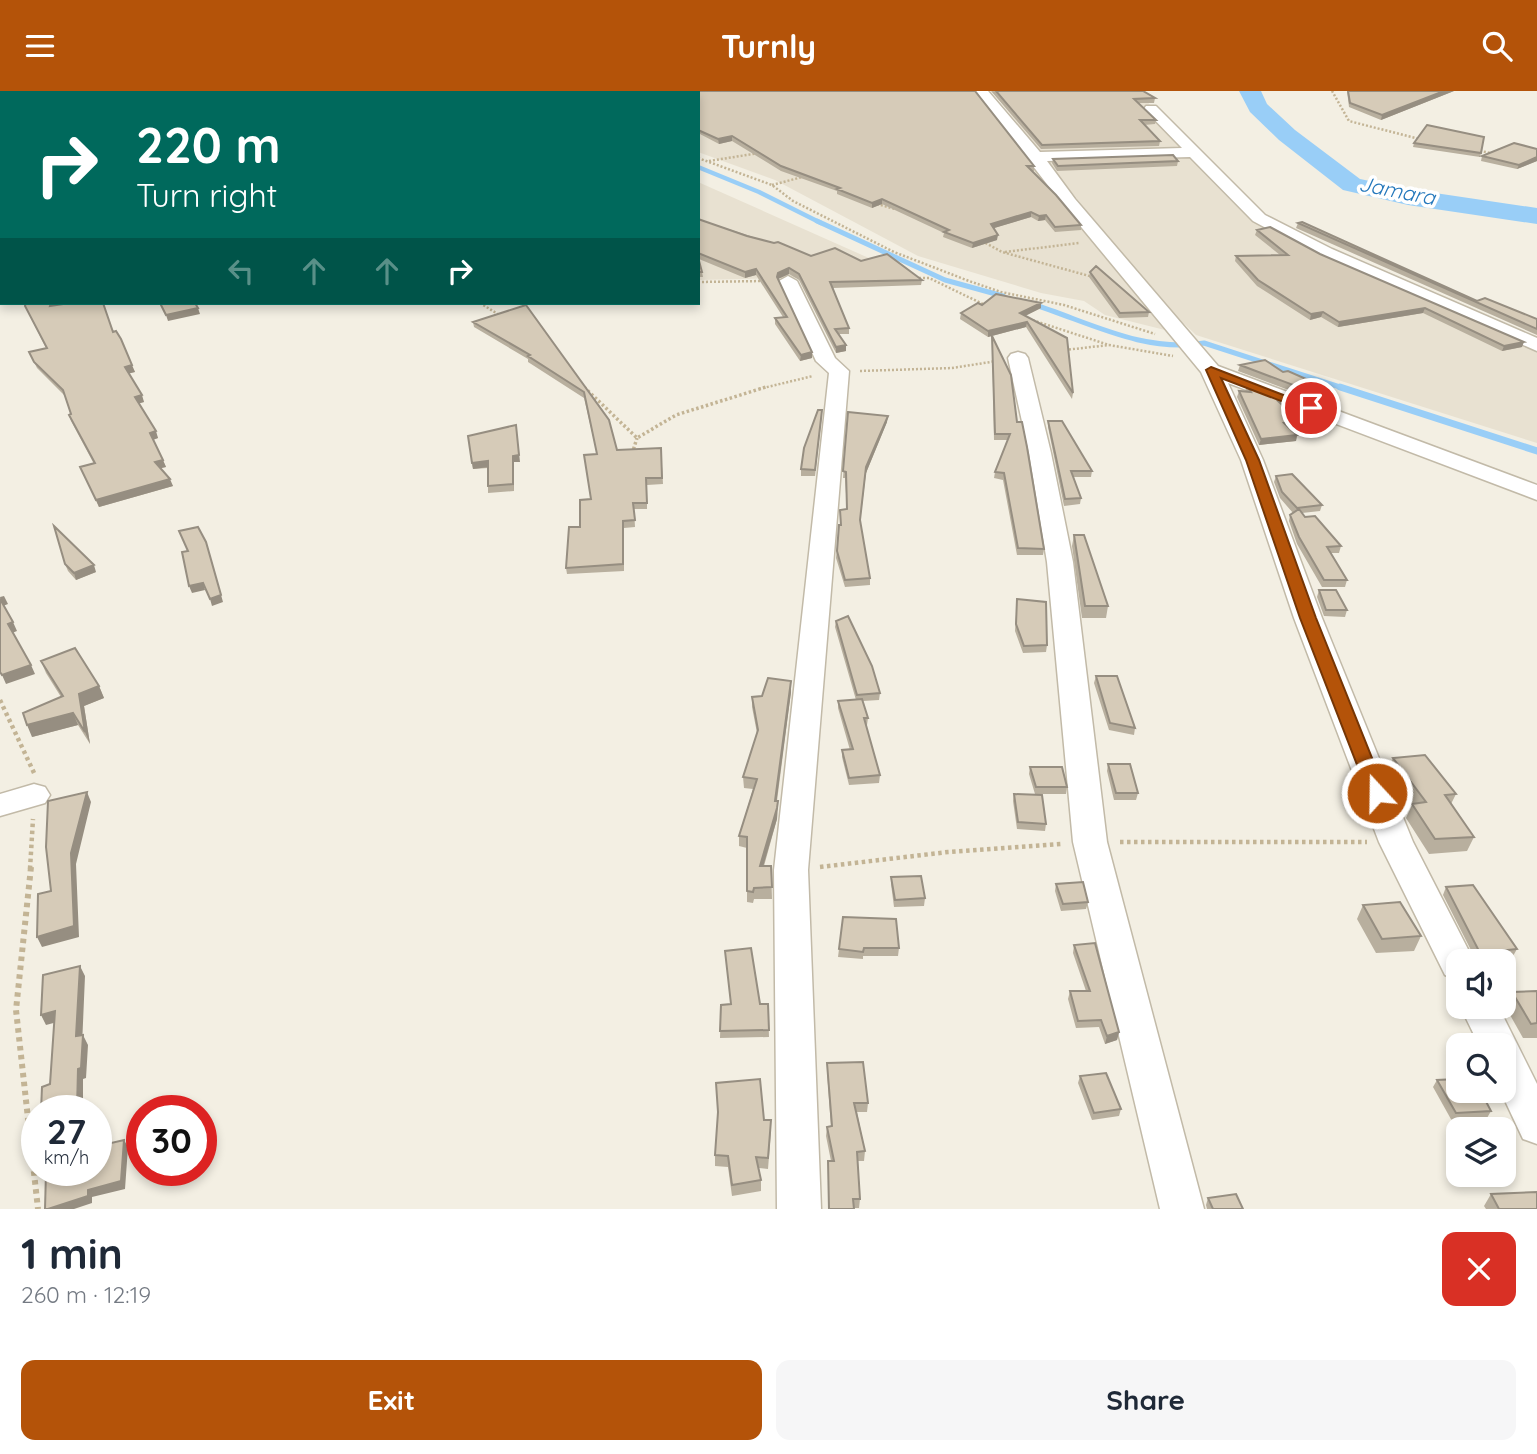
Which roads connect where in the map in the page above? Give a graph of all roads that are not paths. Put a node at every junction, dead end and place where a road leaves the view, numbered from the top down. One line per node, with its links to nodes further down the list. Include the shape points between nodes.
1 (981, 91): 4 (street)
2 (1150, 109): 3 (street)
3 (1196, 152): 4 (street); 6 (street, via 1259,218)
4 (1036, 156): 8 (street)
5 (788, 281): 15 (street, via 826,361 839,371 791,870)
6 (1537, 345)
7 (1018, 358): 16 (street, via 1060,562 1090,842)
8 (1206, 365): 9 (street); 12 (street, via 1252,460 1396,842)
9 (1537, 493)
10 (34, 795): 11 (street)
11 (0, 805)
12 (1450, 949)
13 (1516, 1082): 14 (street)
14 (1537, 1126)
15 (799, 1209)
16 (1182, 1209)

